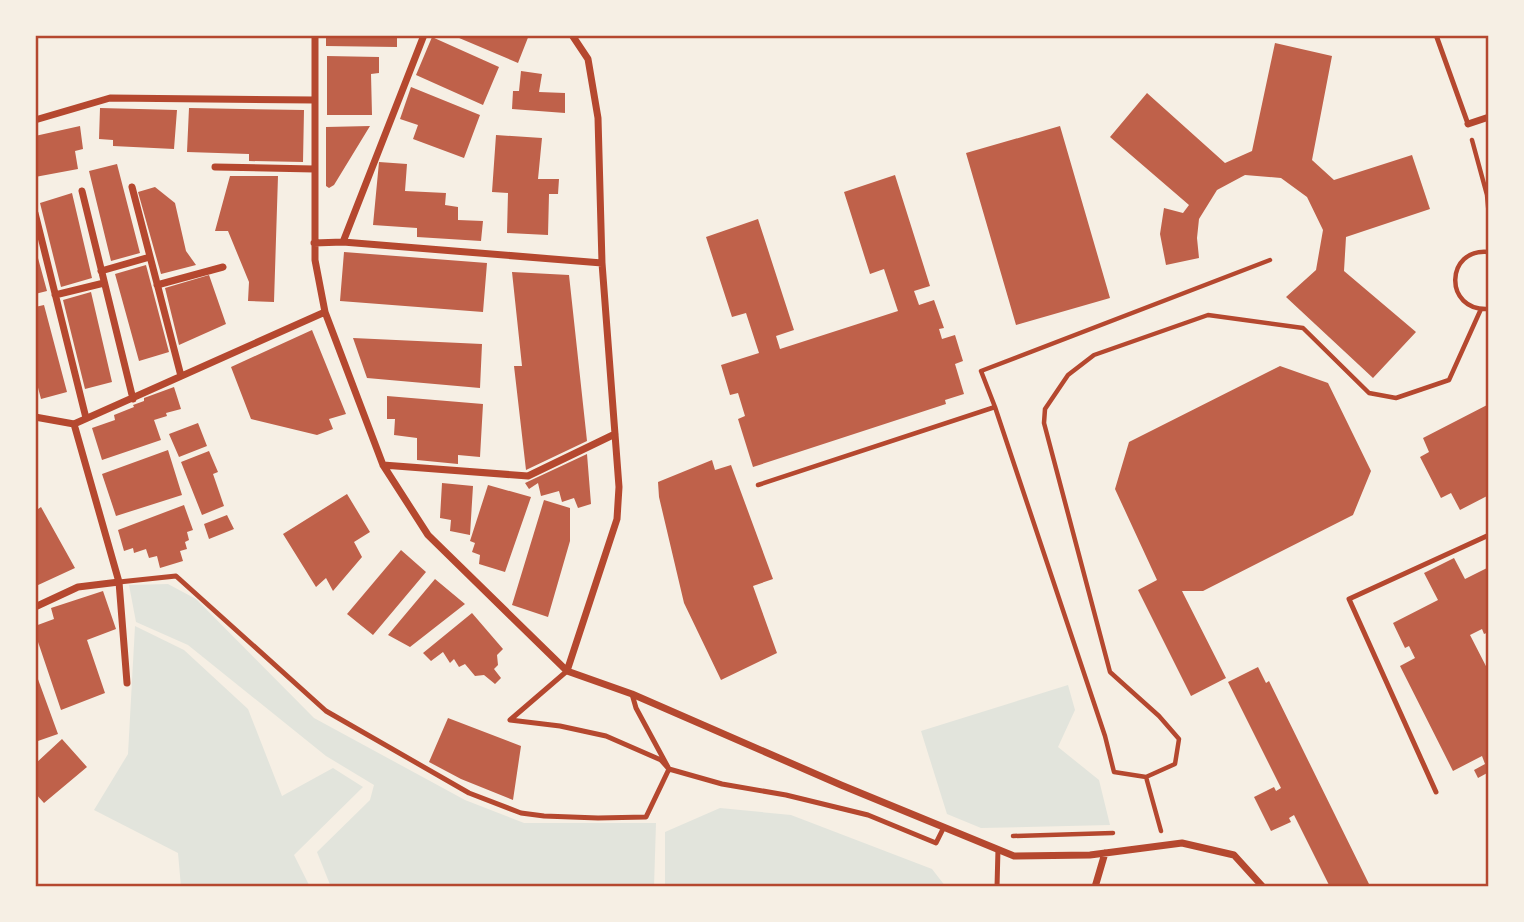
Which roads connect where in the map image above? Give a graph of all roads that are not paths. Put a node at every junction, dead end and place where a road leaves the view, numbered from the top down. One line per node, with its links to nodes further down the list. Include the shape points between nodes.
1 (315, 35): 5 (street)
2 (424, 35): 14 (street)
3 (572, 35): 17 (street, via 588,60 598,118)
4 (1436, 35): 8 (lane)
5 (314, 100): 7 (street, via 110,98); 10 (street)
6 (1489, 117): 8 (street)
7 (35, 120)
8 (1468, 124)
9 (215, 167): 10 (street)
10 (314, 169): 15 (street)
11 (132, 187): 16 (street)
12 (82, 191): 19 (street)
13 (35, 213): 22 (street)
14 (343, 242): 15 (street); 17 (street)
15 (314, 243): 23 (street)
16 (150, 257): 19 (street); 21 (street)
17 (602, 262): 29 (street)
18 (223, 267): 21 (street)
19 (102, 271): 20 (street)
20 (104, 283): 22 (street); 25 (street)
21 (157, 285): 24 (street)
22 (55, 295): 27 (street)
23 (325, 312): 24 (street); 30 (street)
24 (181, 376): 25 (street)
25 (133, 399): 27 (street)
26 (35, 417): 28 (street)
27 (86, 418): 28 (street)
28 (74, 424): 32 (street)
29 (615, 434): 30 (street, via 528,476); 34 (street, via 620,487 617,519)
30 (383, 466): 34 (street, via 428,536)
31 (1489, 535): 38 (lane, via 1349,600)
32 (119, 582): 33 (street, via 78,587); 35 (street); 37 (lane, via 176,576 326,711 469,793 521,813 646,817)
33 (35, 607)
34 (567, 671): 36 (street); 37 (lane, via 510,720 606,736 661,760)
35 (127, 682)
36 (632, 694): 37 (lane); 39 (street)
37 (669, 769): 39 (lane, via 868,815 936,843)
38 (1436, 792)
39 (944, 827): 40 (street)
40 (998, 849): 41 (street, via 1014,856); 42 (lane)
41 (1105, 853): 43 (street); 44 (street, via 1182,843 1234,855)
42 (996, 887)
43 (1095, 887)
44 (1263, 887)

